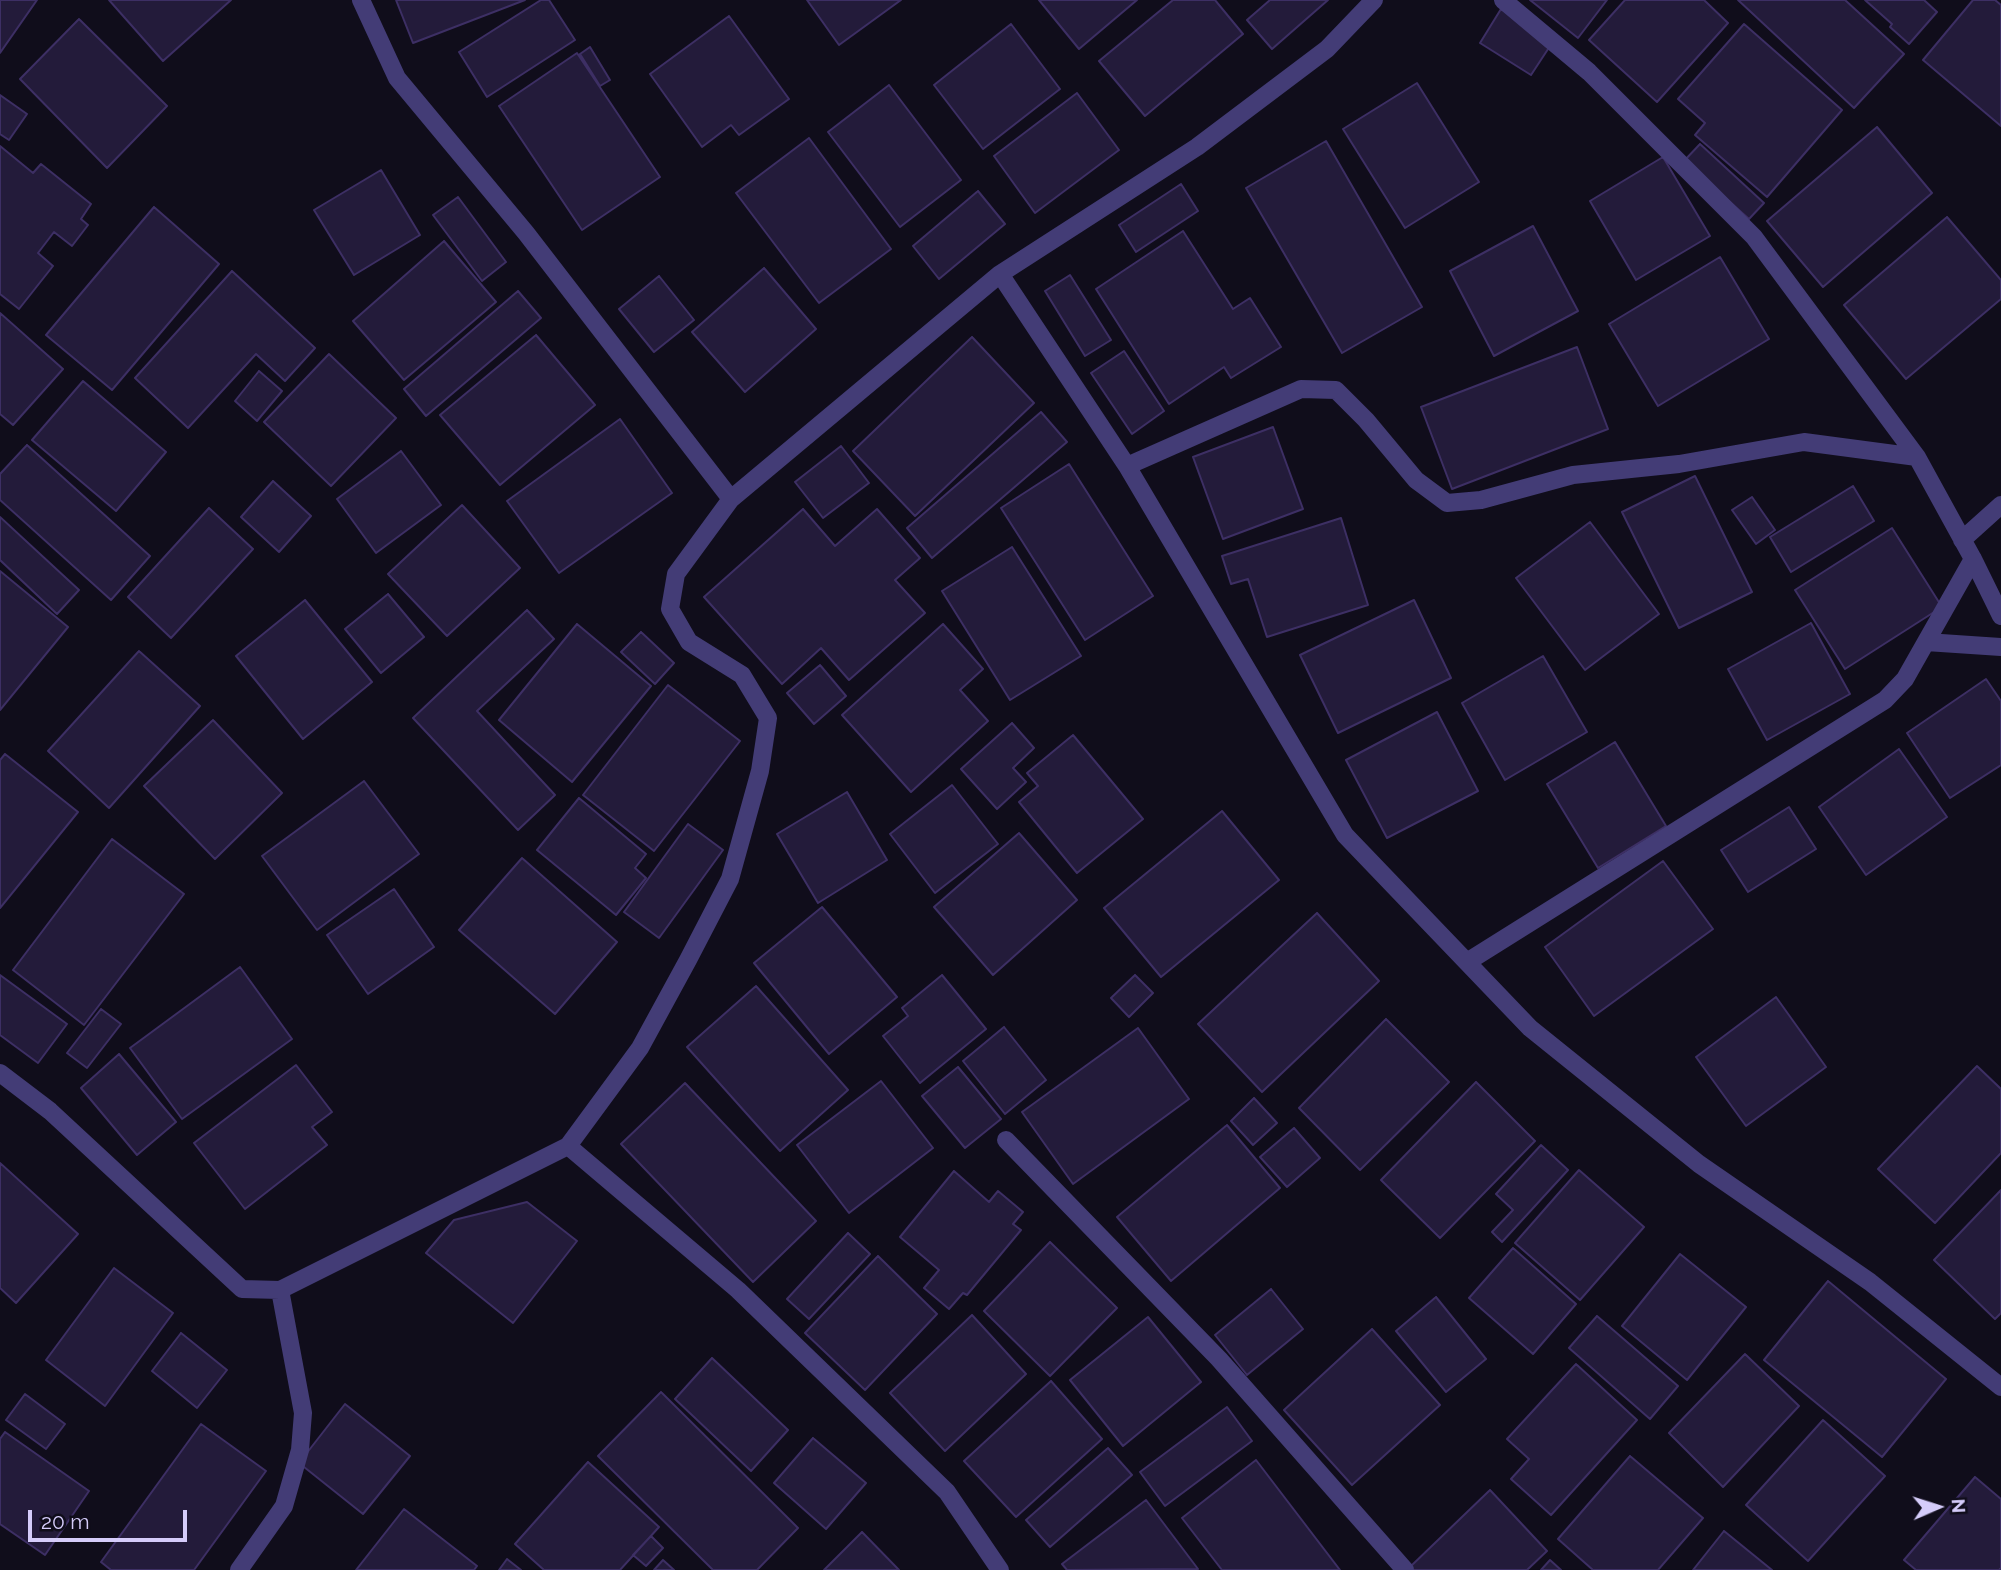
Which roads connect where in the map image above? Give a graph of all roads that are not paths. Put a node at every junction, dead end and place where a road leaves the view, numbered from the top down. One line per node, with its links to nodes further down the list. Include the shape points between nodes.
1 (361, 0): 7 (street, via 397,78 526,233)
2 (1374, 0): 4 (street, via 1327,49 1197,147)
3 (1503, 0): 5 (street, via 1589,72 1754,237)
4 (1000, 275): 6 (street); 7 (street)
5 (1917, 457): 6 (street, via 1804,442 1679,464 1573,475 1481,500 1447,503 1416,480 1336,390 1301,389); 9 (street)
6 (1127, 466): 14 (street, via 1345,835)
7 (731, 499): 17 (street, via 676,573 670,609 689,642 742,675 768,718 760,771 730,879 706,926 640,1048)
8 (2001, 505): 9 (street)
9 (1962, 540): 10 (street)
10 (1973, 559): 11 (street); 12 (street)
11 (2001, 616)
12 (1926, 642): 13 (street); 14 (street, via 1905,679 1885,700)
13 (2001, 647)
14 (1467, 962): 19 (street, via 1530,1028 1699,1164 1870,1282)
15 (0, 1073): 18 (street, via 50,1111 242,1289)
16 (1006, 1140): 22 (street, via 1219,1359)
17 (568, 1146): 18 (street); 21 (street, via 738,1290 947,1492)
18 (280, 1290): 20 (street, via 303,1413 300,1450 284,1506)
19 (2001, 1387)
20 (239, 1570)
21 (1000, 1570)
22 (1405, 1570)

